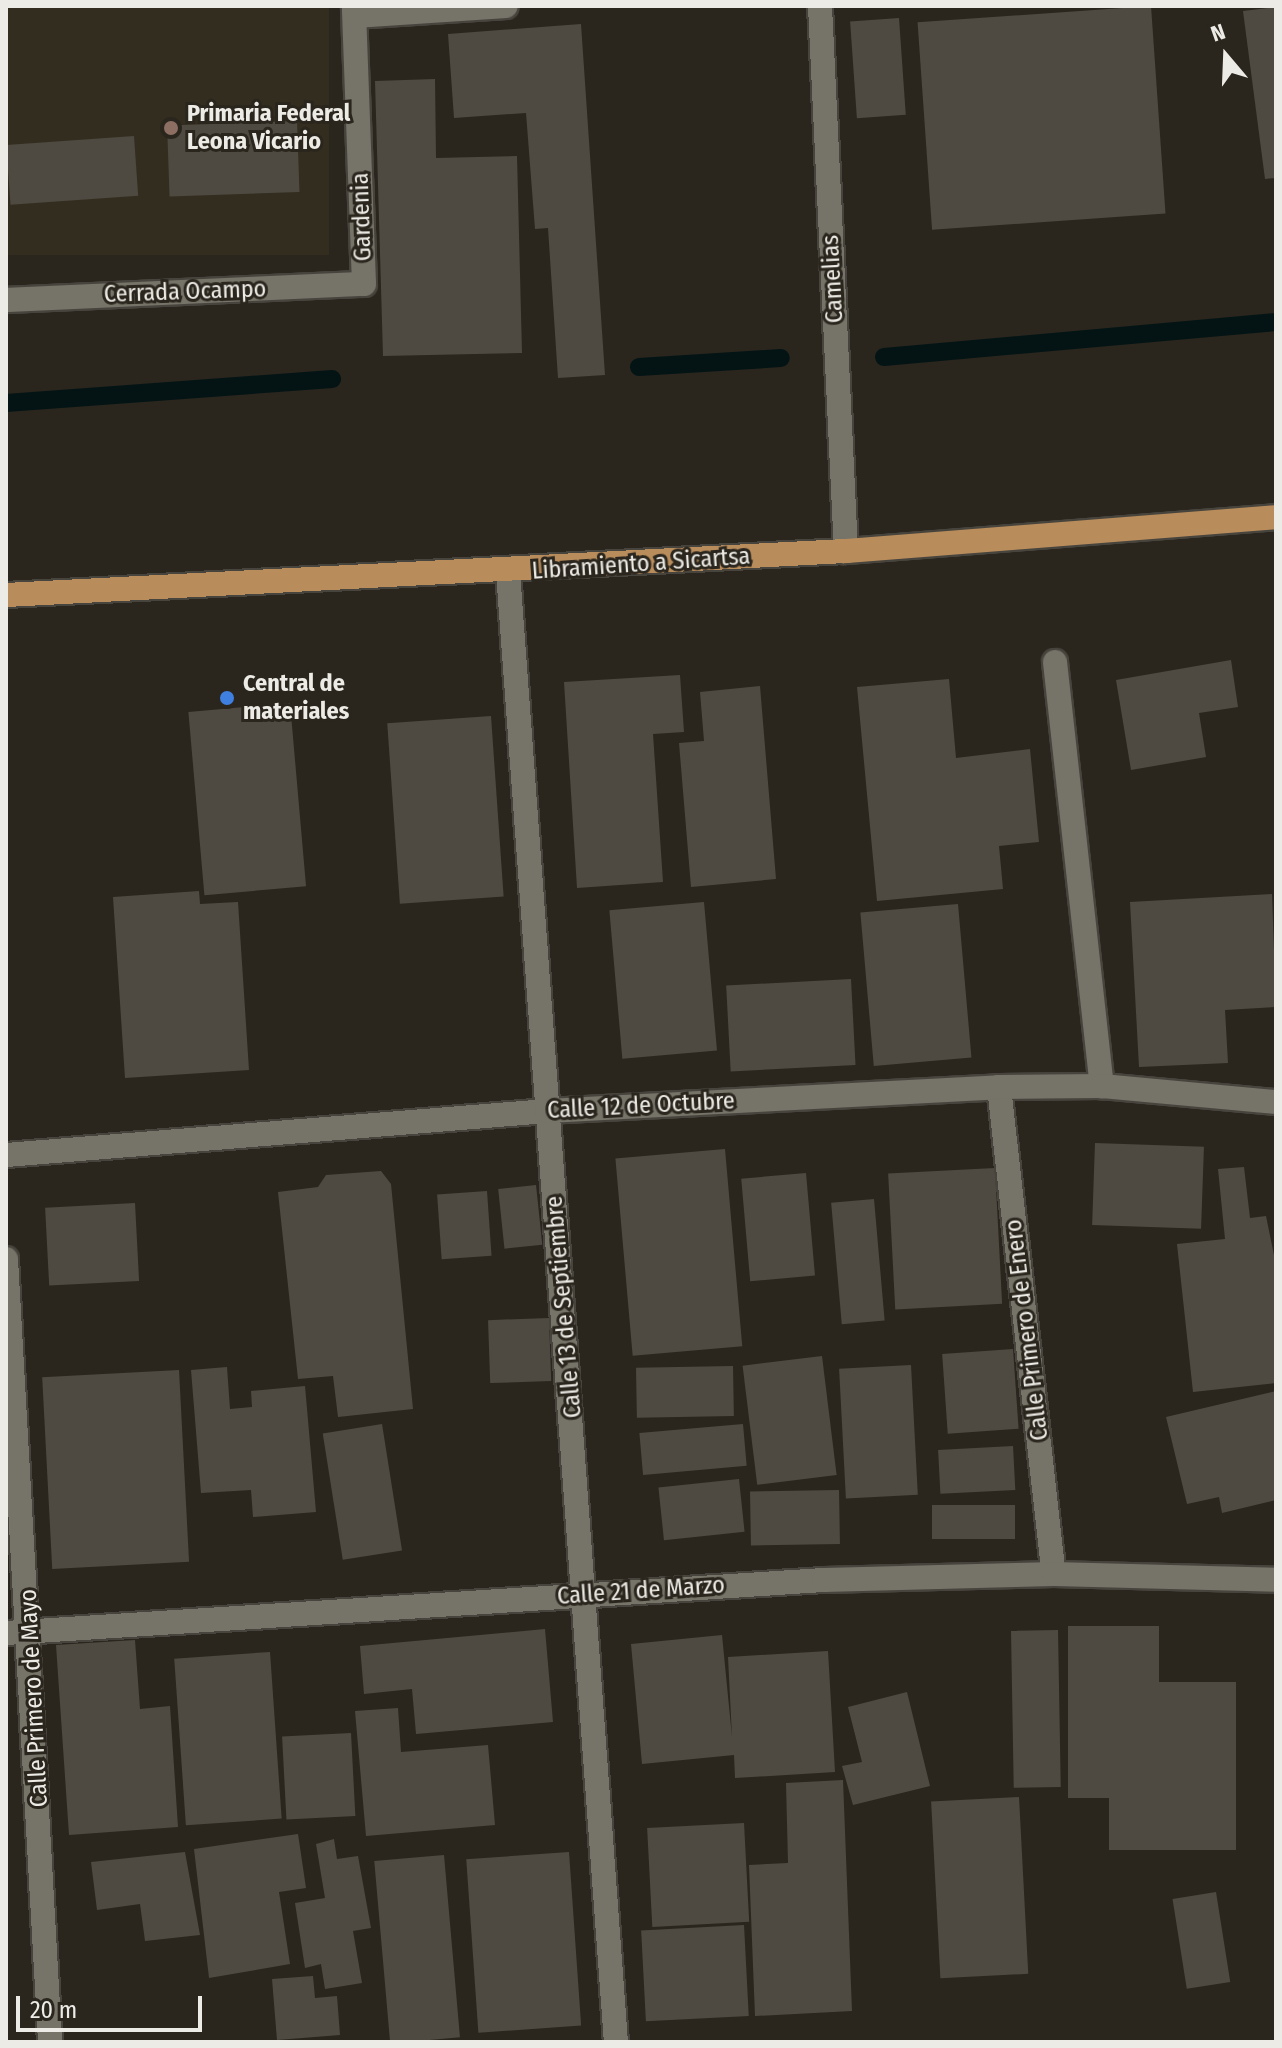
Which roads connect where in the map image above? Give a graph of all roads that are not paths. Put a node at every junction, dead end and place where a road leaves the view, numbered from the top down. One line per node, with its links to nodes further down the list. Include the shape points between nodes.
1 (506, 6): 3 (street)
2 (820, 6): 7 (street, Camelias)
3 (355, 11): 4 (street, Gardenia)
4 (364, 284): 5 (street, Cerrada Ocampo)
5 (6, 300)
6 (1276, 517): 7 (main road, Libramiento a Sicartsa)
7 (846, 551): 8 (main road, Libramiento a Sicartsa)
8 (508, 572): 9 (main road, Libramiento a Sicartsa); 14 (street, Calle 13 de Septiembre)
9 (6, 595)
10 (1055, 662): 11 (street)
11 (1102, 1086): 12 (street, Calle 12 de Octubre); 13 (street, Calle 12 de Octubre)
12 (999, 1087): 14 (street, Calle 12 de Octubre); 17 (street, Calle Primero de Enero)
13 (1276, 1102)
14 (547, 1111): 15 (street, Calle 12 de Octubre); 19 (street, Calle 13 de Septiembre)
15 (6, 1155)
16 (6, 1259): 20 (street, Calle Primero de Mayo)
17 (1054, 1574): 18 (street, Calle 21 de Marzo); 19 (street, Calle 21 de Marzo)
18 (1276, 1580)
19 (588, 1594): 20 (street, Calle 21 de Marzo); 23 (street, Calle 13 de Septiembre)
20 (32, 1632): 21 (street, Calle 21 de Marzo); 22 (street, Calle Primero de Mayo)
21 (6, 1633)
22 (50, 2042)
23 (616, 2042)

